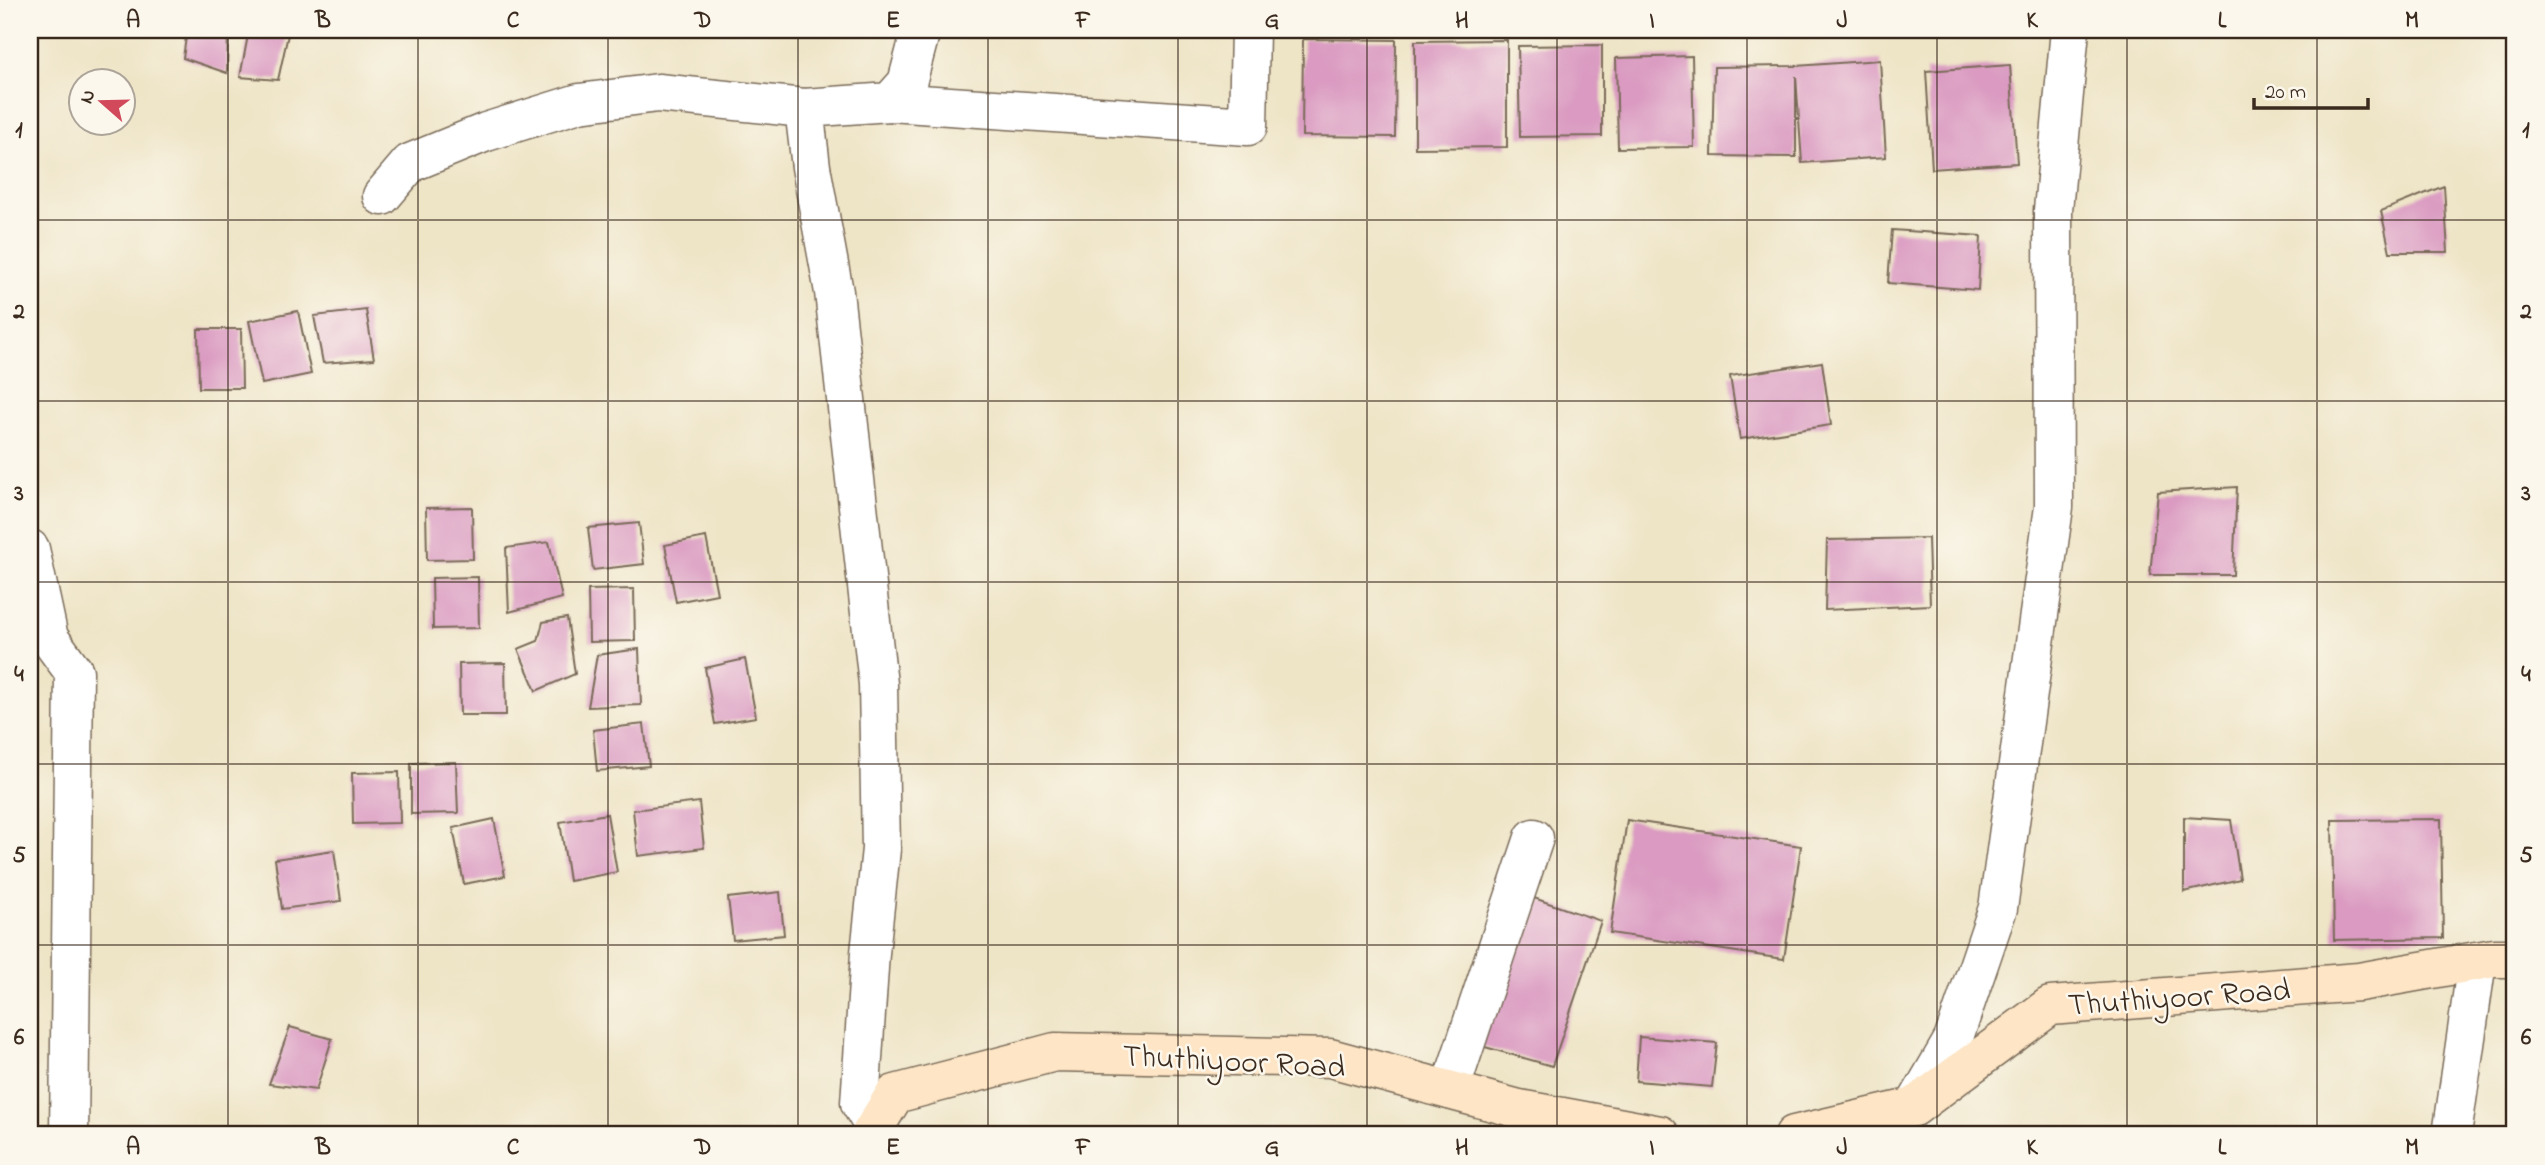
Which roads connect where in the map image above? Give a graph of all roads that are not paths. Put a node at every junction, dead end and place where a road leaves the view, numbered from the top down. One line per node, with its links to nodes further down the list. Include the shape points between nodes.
1 (921, 30): 4 (street, via 906,83)
2 (1250, 30): 4 (street, via 1248,126)
3 (2070, 30): 12 (street, via 2053,210 2054,507 1998,908 1953,1040)
4 (890, 102): 5 (street)
5 (804, 108): 6 (street, via 657,93 579,103 486,132 410,163); 13 (street, via 834,292 878,684 881,849 860,1103)
6 (382, 196)
7 (30, 549): 14 (street, via 49,638 74,671)
8 (1534, 838): 11 (street)
9 (2515, 958): 10 (main road, Thuthiyoor Road)
10 (2477, 961): 12 (main road, Thuthiyoor Road, via 2359,982 2050,1006); 17 (street)
11 (1450, 1090): 13 (main road, Thuthiyoor Road, via 1330,1058 1055,1052 895,1094); 15 (main road, Thuthiyoor Road, via 1519,1109)
12 (1914, 1107): 16 (main road, Thuthiyoor Road)
13 (872, 1132)
14 (69, 1135)
15 (1660, 1135)
16 (1794, 1135)
17 (2452, 1135)

